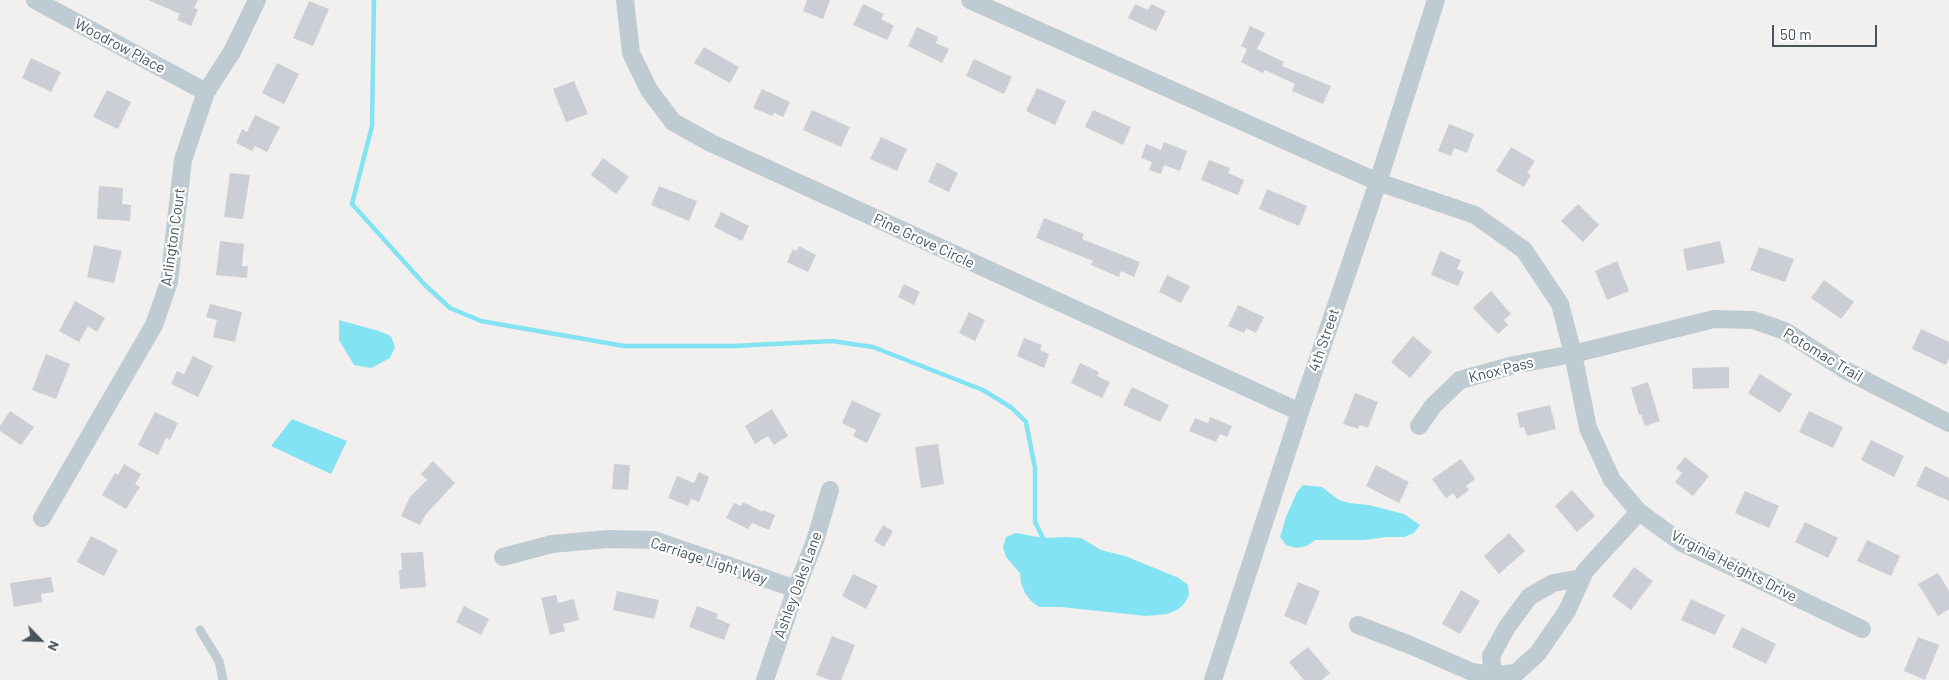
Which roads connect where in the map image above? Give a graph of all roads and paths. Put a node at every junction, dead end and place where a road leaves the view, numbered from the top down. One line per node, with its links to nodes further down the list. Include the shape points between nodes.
1 (34, 0): 6 (street, Woodrow Place)
2 (257, 0): 6 (street, Arlington Court, via 232,52)
3 (625, 0): 9 (street, Pine Grove Circle, via 631,54 649,90 673,122 711,143)
4 (970, 0): 7 (street)
5 (1436, 0): 7 (street, 4th Street)
6 (206, 92): 14 (street, Arlington Court, via 183,160 169,282 154,325)
7 (1378, 182): 8 (street, Virginia Heights Drive, via 1475,215 1524,250 1560,304); 9 (street, 4th Street)
8 (1573, 354): 10 (street, Potomac Trail, via 1714,319 1752,320 1785,331 1847,371); 11 (street, Knox Pass, via 1514,365 1460,380 1433,406); 13 (street, Virginia Heights Drive, via 1588,428 1612,480)
9 (1300, 412): 24 (street, 4th Street)
10 (1949, 423)
11 (1419, 426)
12 (830, 490): 17 (street, Ashley Oaks Lane)
13 (1639, 512): 16 (street); 19 (street, Virginia Heights Drive, via 1682,543)
14 (42, 518)
15 (502, 557): 17 (street, Carriage Light Way, via 552,544 608,538 654,540)
16 (1582, 578): 21 (street, via 1567,611 1538,653 1516,673); 21 (street, via 1554,583 1529,597 1491,656)
17 (796, 590): 23 (street, Ashley Oaks Lane)
18 (1358, 625): 21 (street)
19 (1862, 629)
20 (200, 630): 22 (lane, via 220,661)
21 (1489, 678)
22 (223, 680)
23 (764, 680)
24 (1213, 680)

